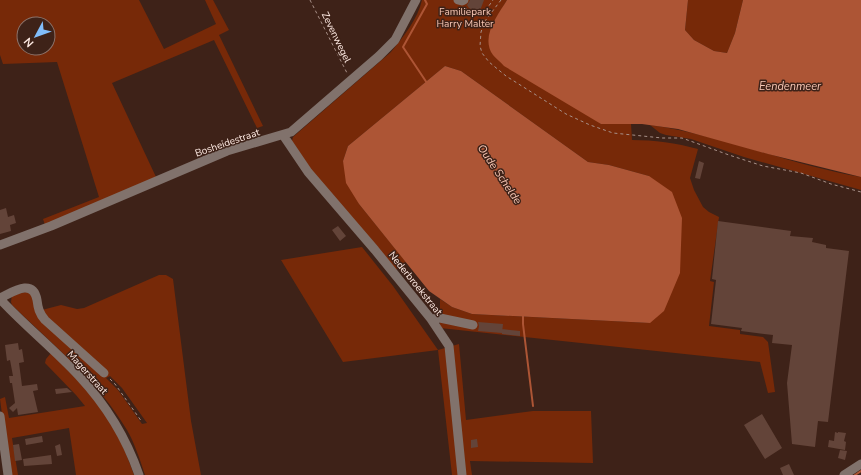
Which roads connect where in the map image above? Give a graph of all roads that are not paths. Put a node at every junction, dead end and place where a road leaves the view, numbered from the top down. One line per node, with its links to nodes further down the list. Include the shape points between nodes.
1 (416, 0): 2 (street, Bosheidestraat, via 395,40 291,132)
2 (283, 135): 3 (street, Bosheidestraat, via 227,151 52,226); 5 (street, Nederbroekstraat, via 308,172)
3 (0, 245)
4 (0, 299): 7 (street, Magerstraat, via 19,288 30,289 34,292 39,313 45,320); 11 (street, Magerstraat, via 97,397 120,430)
5 (431, 319): 6 (street, via 440,318); 12 (street, Nederbroekstraat, via 449,346)
6 (473, 325)
7 (104, 373)
8 (0, 416): 10 (street)
9 (861, 464): 13 (street)
10 (8, 475)
11 (139, 475)
12 (462, 475)
13 (844, 475)

